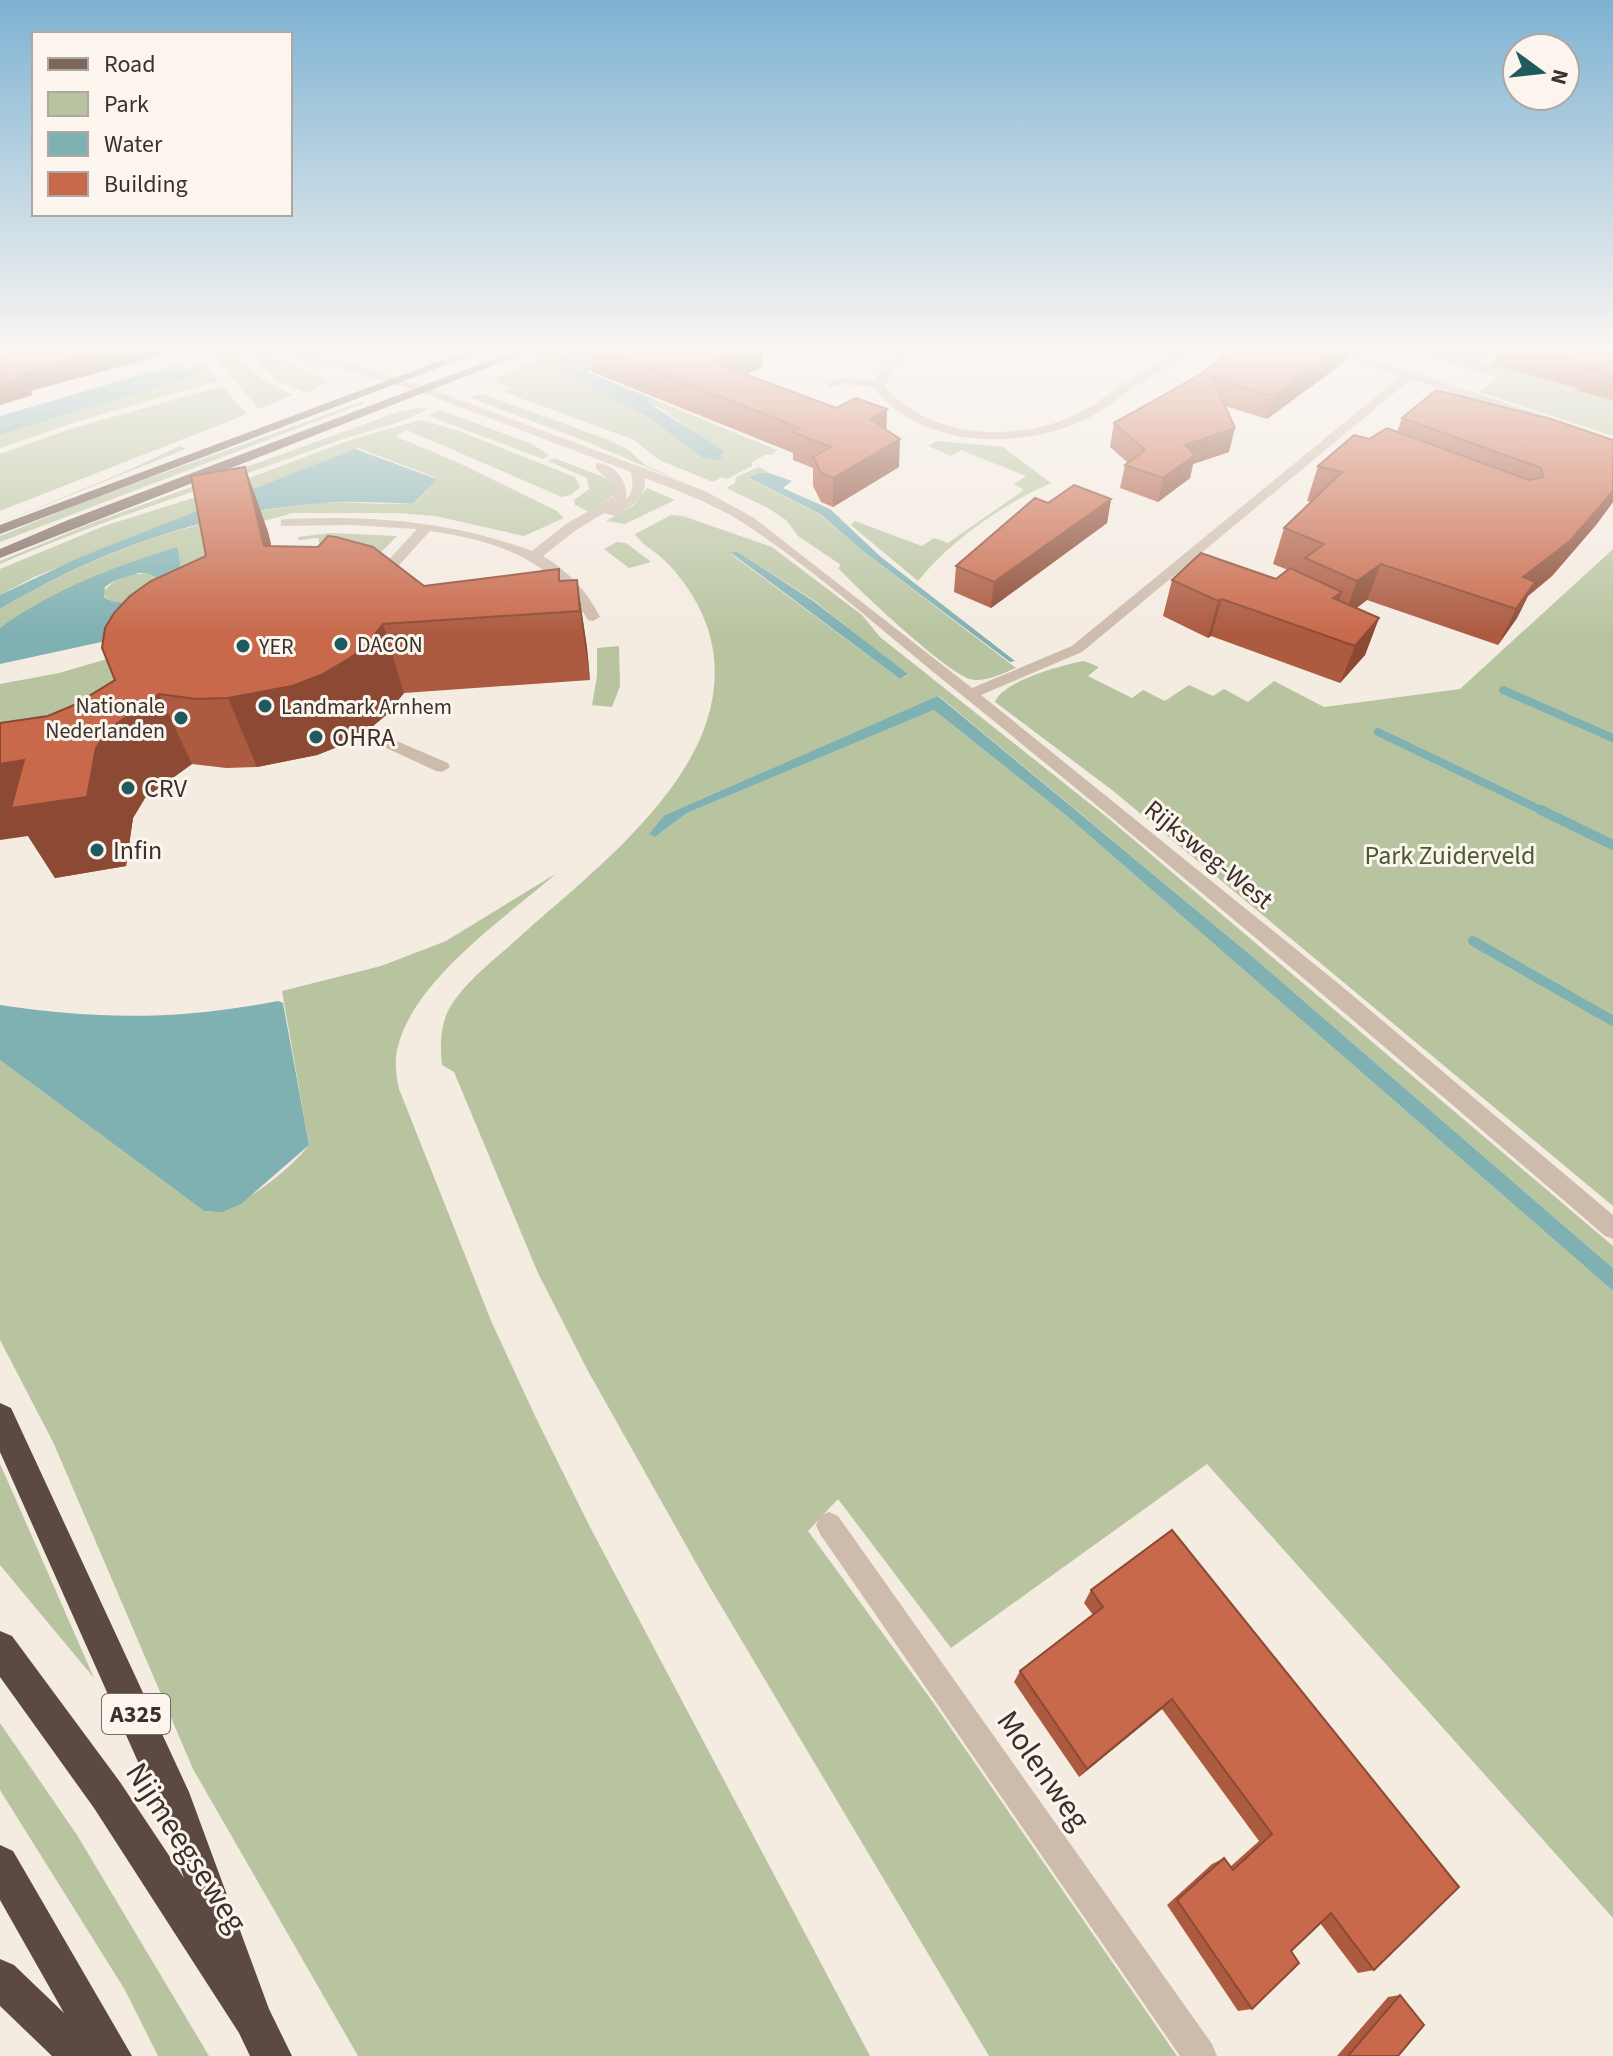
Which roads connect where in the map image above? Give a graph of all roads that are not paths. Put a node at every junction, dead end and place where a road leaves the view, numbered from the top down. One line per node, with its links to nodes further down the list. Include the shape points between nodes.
1 (236, 443): 10 (main road)
2 (287, 443): 12 (main road)
3 (540, 443): 6 (street, Rijksweg-West)
4 (558, 443): 7 (street, Rijksweg-West)
5 (1326, 443): 16 (street, via 1196,558 1077,649)
6 (600, 466): 7 (street, Rijksweg-West); 11 (street, via 619,482 619,499)
7 (639, 475): 11 (street, via 640,490 634,499); 16 (street, Rijksweg-West, via 761,532)
8 (286, 523): 9 (street, via 376,519)
9 (427, 526): 13 (street, via 486,537); 14 (street)
10 (0, 530)
11 (561, 537): 13 (street)
12 (0, 554)
13 (534, 556): 15 (street, via 557,570)
14 (369, 589)
15 (593, 617)
16 (969, 694): 19 (street, Rijksweg-West, via 1332,989)
17 (373, 736): 18 (street)
18 (442, 767)
19 (1613, 1229)
20 (0, 1418): 25 (highway, A325, via 176,1805)
21 (829, 1525): 29 (street, Molenweg)
22 (0, 1648): 25 (highway, Nijmeegseweg / A325, via 107,1795)
23 (0, 1864): 27 (highway)
24 (0, 1979): 26 (highway)
25 (253, 2019): 28 (highway, Nijmeegseweg / A325)
26 (81, 2056)
27 (112, 2056)
28 (272, 2056)
29 (1200, 2056)

